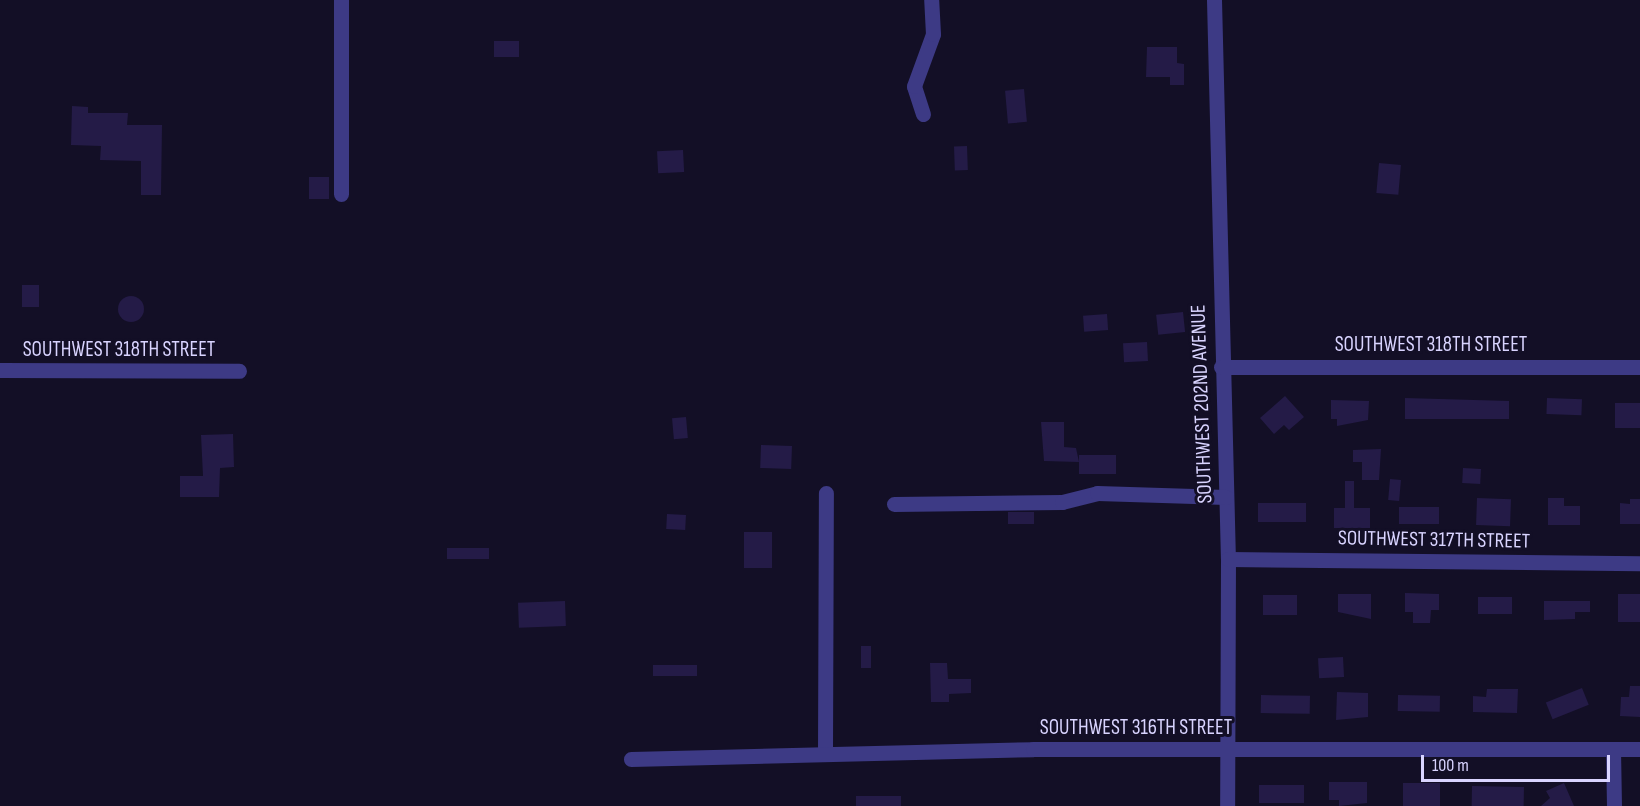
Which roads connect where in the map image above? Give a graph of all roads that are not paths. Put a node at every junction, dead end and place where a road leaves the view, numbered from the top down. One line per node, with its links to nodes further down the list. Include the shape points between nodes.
1 (341, 0): 5 (street)
2 (931, 0): 4 (street, via 933,34 914,86)
3 (1214, 0): 6 (street, SOUTHWEST 202ND AVENUE)
4 (922, 114)
5 (341, 194)
6 (1221, 367): 7 (street, SOUTHWEST 318TH STREET); 11 (street, SOUTHWEST 202ND AVENUE)
7 (1640, 367)
8 (0, 370): 9 (street, SOUTHWEST 318TH STREET)
9 (238, 371)
10 (826, 493): 18 (street)
11 (1226, 497): 12 (street, via 1096,493 1062,502); 13 (street, SOUTHWEST 202ND AVENUE)
12 (894, 504)
13 (1228, 559): 14 (street, SOUTHWEST 317TH STREET); 17 (street, SOUTHWEST 202ND AVENUE)
14 (1640, 563)
15 (1613, 749): 16 (street, SOUTHWEST 316TH STREET); 17 (street, SOUTHWEST 316TH STREET); 21 (street)
16 (1640, 749)
17 (1226, 750): 18 (street, SOUTHWEST 316TH STREET); 20 (street, SOUTHWEST 202ND AVENUE)
18 (825, 752): 19 (street, SOUTHWEST 316TH STREET)
19 (632, 759)
20 (1227, 806)
21 (1614, 806)

